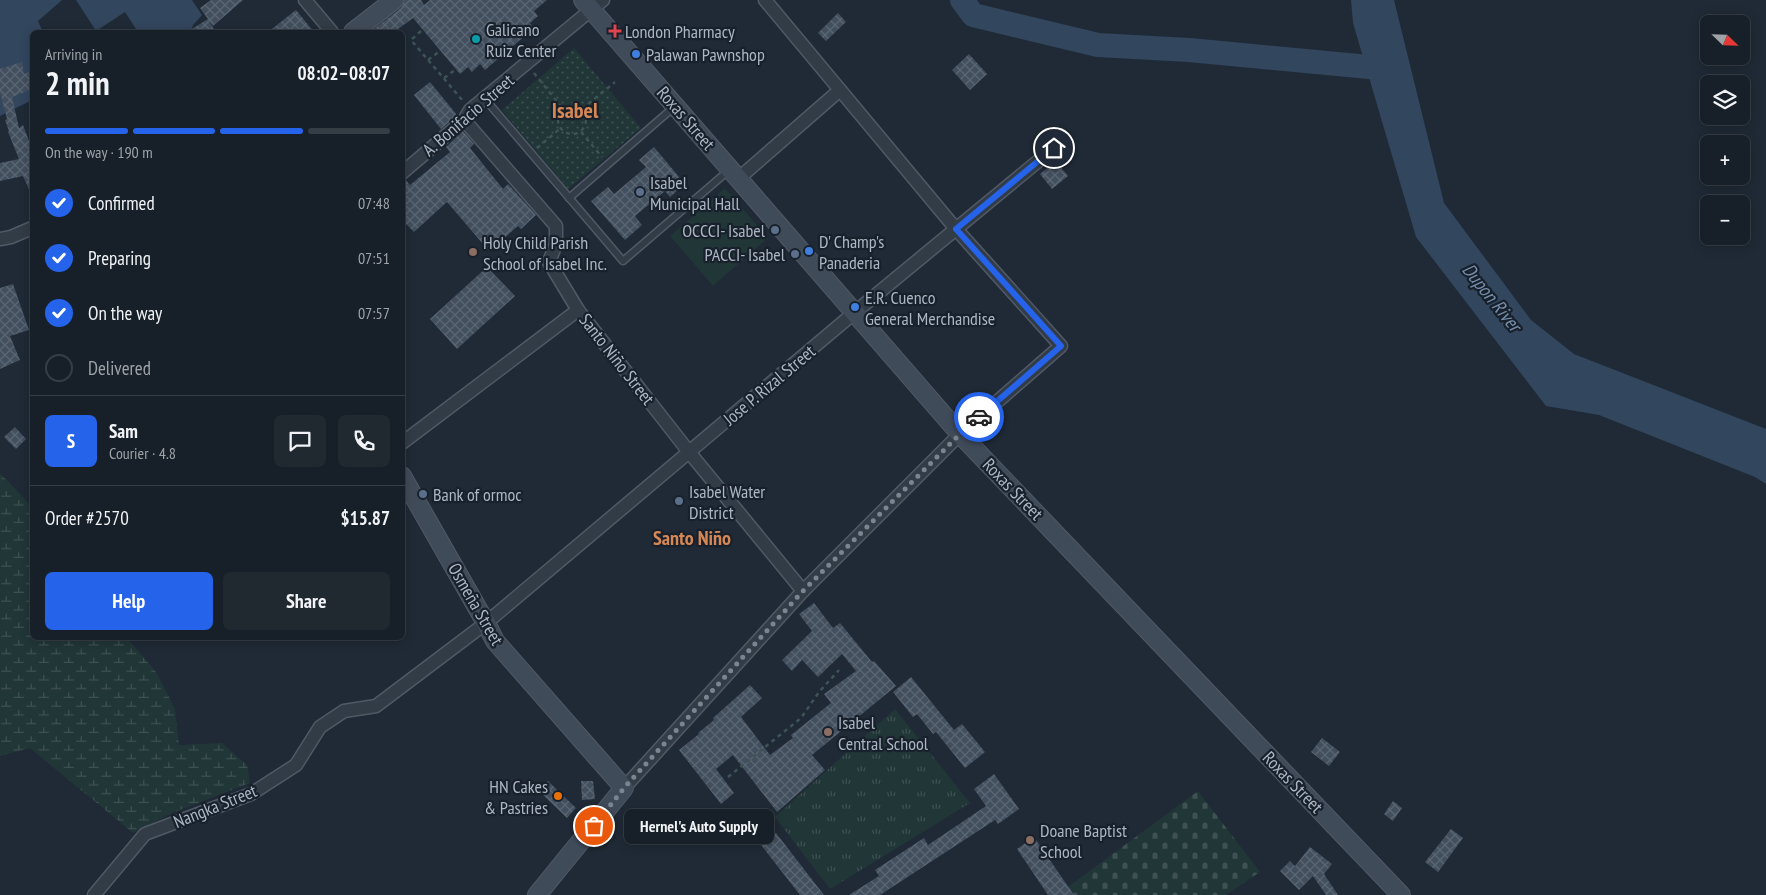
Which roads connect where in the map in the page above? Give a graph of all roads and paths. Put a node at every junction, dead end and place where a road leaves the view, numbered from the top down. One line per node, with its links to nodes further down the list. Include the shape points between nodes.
1 (305, 0): 5 (street)
2 (394, 0): 6 (street)
3 (765, 0): 14 (street)
4 (592, 3): 10 (street, A. Bonifacio Street); 16 (street, Roxas Street)
5 (330, 30)
6 (356, 30)
7 (421, 31): 9 (path, via 411,40)
8 (440, 51): 9 (path)
9 (428, 60): 12 (path)
10 (526, 64): 15 (street, A. Bonifacio Street); 17 (path)
11 (455, 70): 12 (path)
12 (444, 78): 19 (path)
13 (615, 82): 18 (path)
14 (840, 90): 26 (street); 29 (street)
15 (485, 99): 19 (street, A. Bonifacio Street); 23 (lane)
16 (675, 106): 24 (lane); 26 (street, Roxas Street)
17 (563, 109): 18 (path, via 572,106); 20 (path, via 558,117)
18 (582, 109): 21 (path, via 587,118)
19 (467, 115): 25 (street, A. Bonifacio Street); 31 (street, Santo Niño Street, via 556,226 556,244 549,262)
20 (561, 128): 21 (path, via 566,133); 23 (path)
21 (580, 132): 24 (path)
22 (1054, 148): 29 (street, Jose P. Rizal Street)
23 (530, 153): 27 (lane)
24 (608, 165): 27 (lane)
25 (405, 170)
26 (734, 174): 27 (lane, via 623,260); 32 (street, Roxas Street)
27 (569, 198)
28 (30, 229): 30 (street)
29 (956, 229): 32 (street, Jose P. Rizal Street); 33 (street, via 1061,346)
30 (0, 239)
31 (578, 310): 34 (street); 35 (street, Santo Niño Street)
32 (854, 313): 33 (street, Roxas Street); 35 (street, Jose P. Rizal Street)
33 (960, 434): 37 (street); 44 (street, Roxas Street)
34 (405, 441)
35 (690, 452): 37 (street, Santo Niño Street); 38 (street, Jose P. Rizal Street)
36 (405, 481): 38 (street, Osmeña Street)
37 (803, 591): 41 (street)
38 (486, 623): 41 (street, Osmeña Street, via 495,641); 42 (street, Nangka Street, via 376,706 344,711 320,727 296,765 251,794 144,834)
39 (839, 670): 40 (path, via 801,718)
40 (728, 777)
41 (624, 788): 43 (street)
42 (94, 895)
43 (537, 895)
44 (1401, 895)

